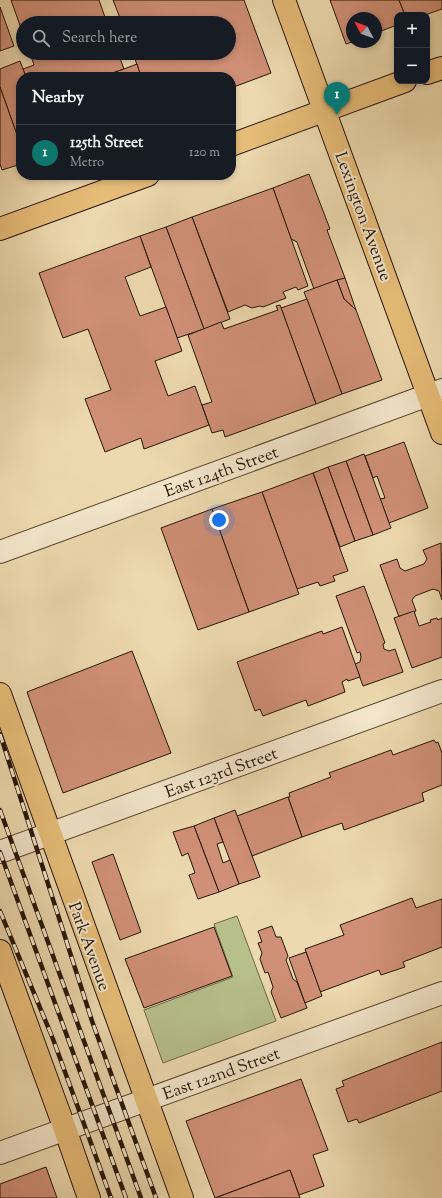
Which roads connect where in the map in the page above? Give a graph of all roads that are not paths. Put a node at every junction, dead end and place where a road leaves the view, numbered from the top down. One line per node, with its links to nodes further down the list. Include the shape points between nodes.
1 (284, 0): 5 (main road, Lexington Avenue)
2 (442, 68): 3 (main road)
3 (430, 72)
4 (397, 84): 5 (main road)
5 (325, 110): 6 (main road); 9 (main road, Lexington Avenue)
6 (236, 143)
7 (134, 180): 8 (main road)
8 (0, 229)
9 (435, 393): 10 (main road, Lexington Avenue); 11 (street, East 124th Street)
10 (442, 433)
11 (0, 552)
12 (442, 691): 14 (street, East 123rd Street)
13 (0, 694): 14 (main road, Park Avenue)
14 (50, 834): 15 (street, East 123rd Street); 18 (main road, Park Avenue)
15 (0, 852)
16 (0, 951): 19 (main road)
17 (442, 993): 18 (street, East 122nd Street)
18 (146, 1100): 19 (street, East 122nd Street); 22 (main road, Park Avenue)
19 (65, 1130): 20 (street, East 122nd Street); 21 (main road)
20 (0, 1153)
21 (89, 1198)
22 (182, 1198)

